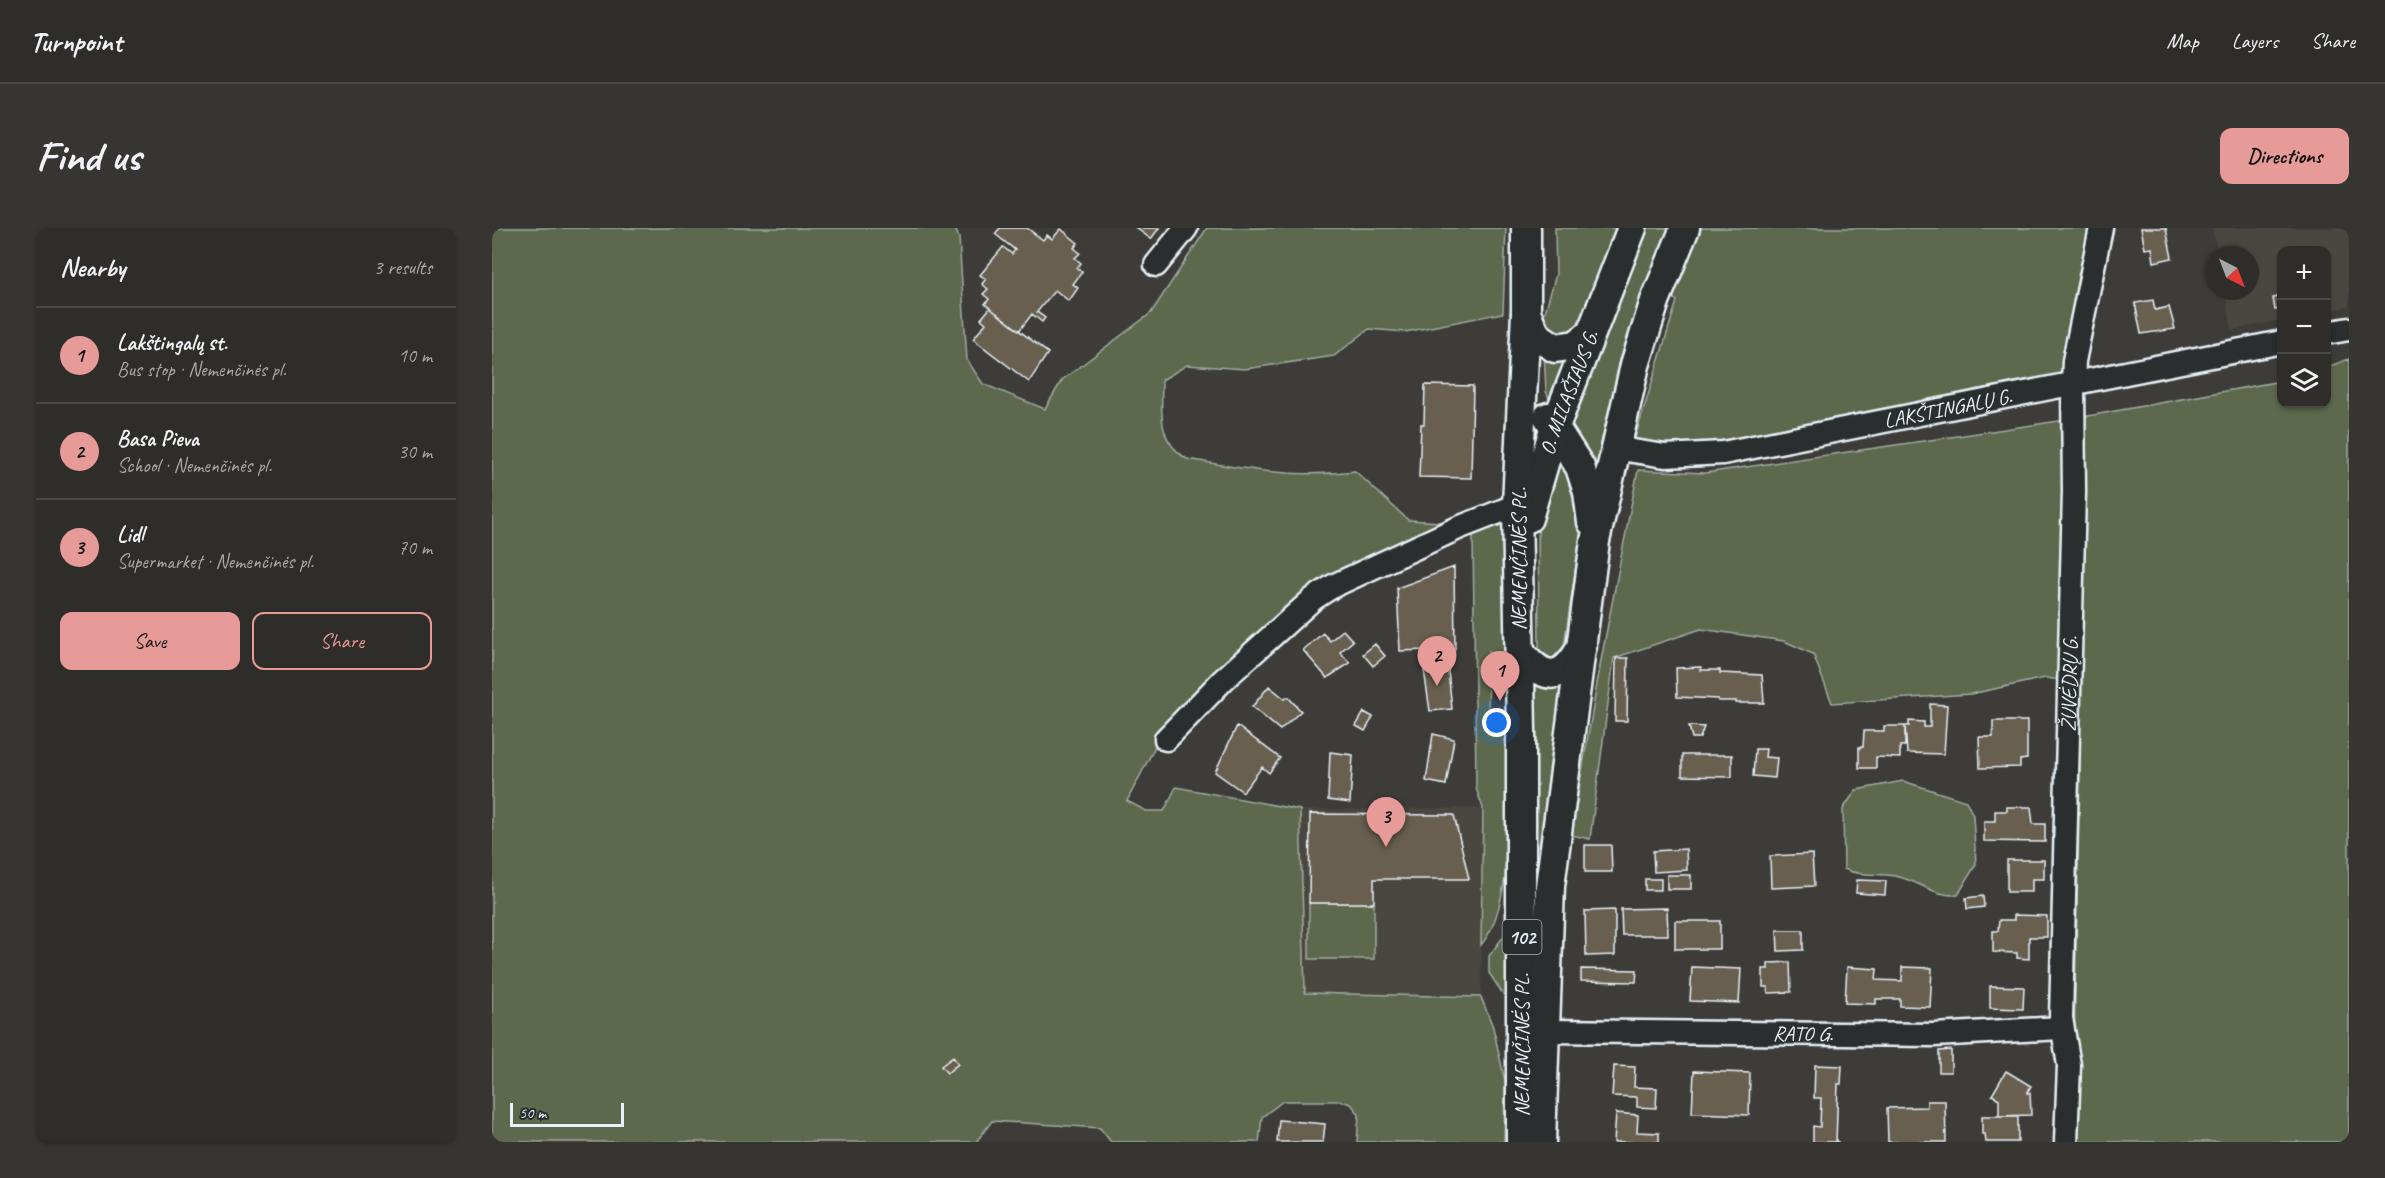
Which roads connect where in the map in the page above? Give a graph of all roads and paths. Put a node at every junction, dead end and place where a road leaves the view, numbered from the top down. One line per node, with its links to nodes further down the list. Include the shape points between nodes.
1 (1186, 228): 6 (street)
2 (1526, 228): 7 (main road, NEMENČINĖS PL. / 102)
3 (1632, 228): 10 (main road, O. MILAŠIAUS G.)
4 (2101, 228): 13 (street, ŽUVĖDRŲ G., via 2074,361)
5 (1683, 229): 15 (main road, via 1655,301)
6 (1156, 265)
7 (1526, 313): 10 (main road, via 1536,335 1555,348 1576,345); 12 (main road, NEMENČINĖS PL. / 102)
8 (2349, 329): 9 (street)
9 (2331, 332)
10 (1588, 336): 14 (main road, O. MILAŠIAUS G.)
11 (2277, 343): 13 (street, LAKŠTINGALŲ G.)
12 (1525, 360): 14 (main road, 102); 16 (main road, NEMENČINĖS PL. / 102)
13 (2073, 384): 15 (street, LAKŠTINGALŲ G., via 1723,453 1665,456); 22 (street, ŽUVĖDRŲ G., via 2074,492)
14 (1554, 429): 17 (main road, 102, via 1580,467); 18 (main road, O. MILAŠIAUS G.)
15 (1614, 448): 17 (main road)
16 (1517, 505): 18 (main road, NEMENČINĖS PL. / 102); 21 (street, via 1467,524 1327,590 1223,681)
17 (1595, 541): 19 (main road, NEMENČINĖS PL. / 102)
18 (1519, 561): 20 (main road, NEMENČINĖS PL. / 102)
19 (1582, 646): 20 (main road, via 1568,667 1554,674 1543,674); 23 (main road, NEMENČINĖS PL. / 102, via 1550,886)
20 (1520, 651): 24 (main road, NEMENČINĖS PL. / 102)
21 (1166, 739)
22 (2061, 1028): 23 (street, RATO G., via 1934,1035); 26 (street, ŽUVĖDRŲ G., via 2069,1065)
23 (1544, 1031): 25 (main road, NEMENČINĖS PL. / 102)
24 (1521, 1142)
25 (1541, 1142)
26 (2066, 1142)

